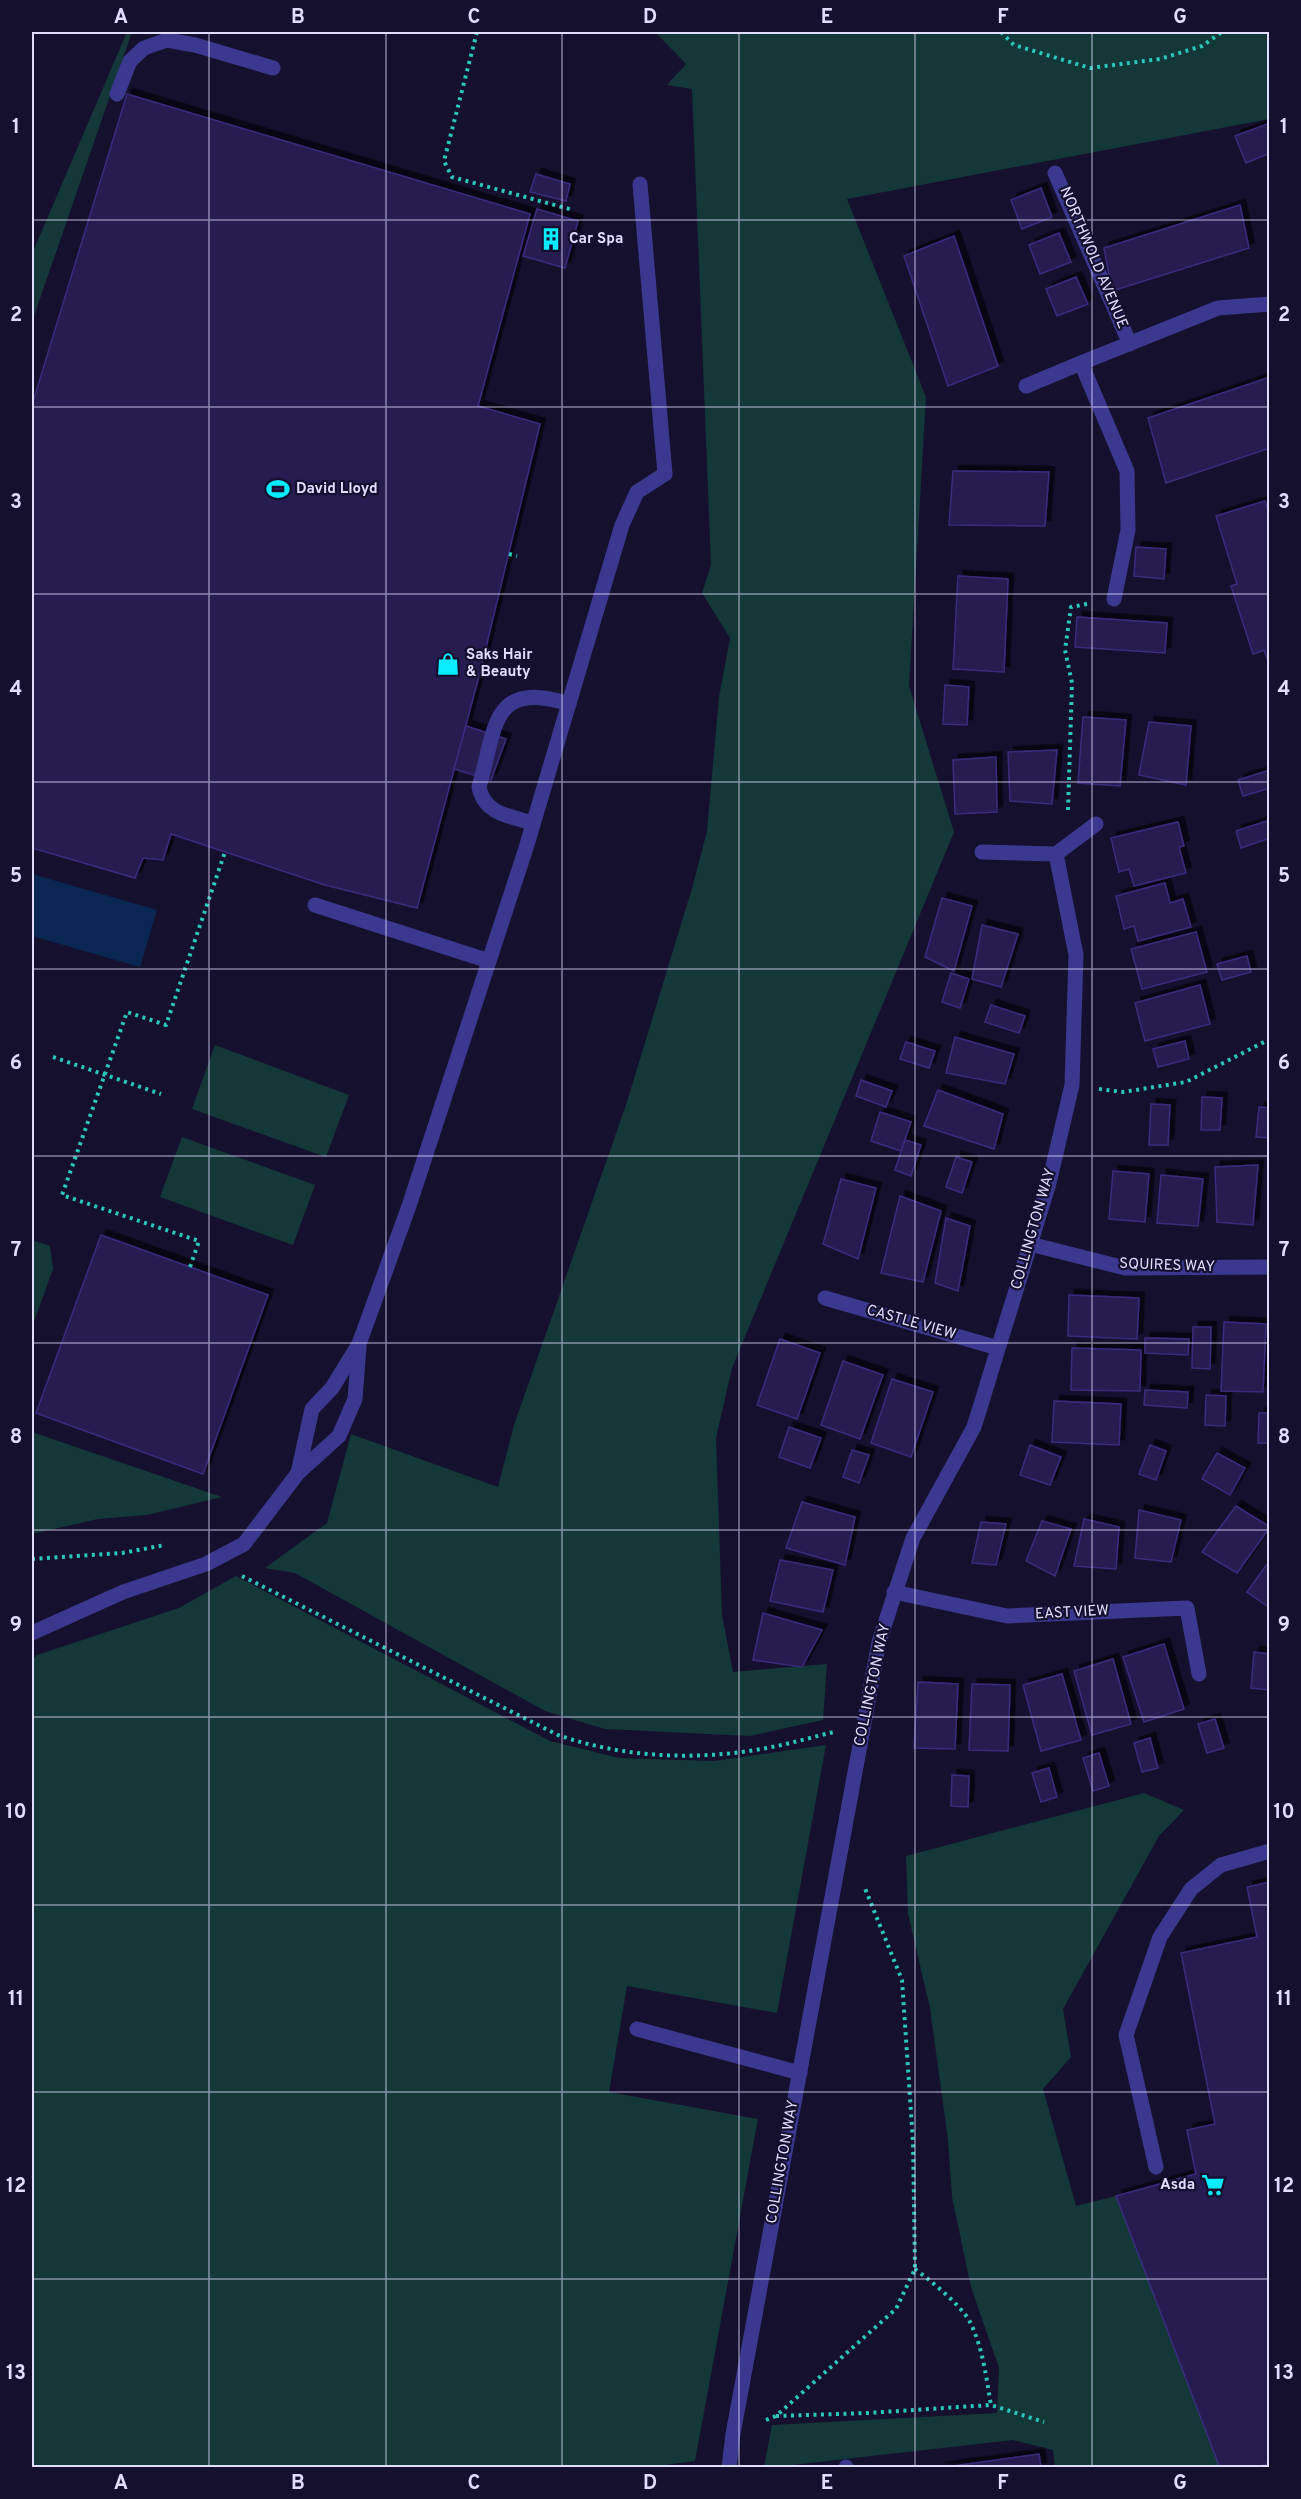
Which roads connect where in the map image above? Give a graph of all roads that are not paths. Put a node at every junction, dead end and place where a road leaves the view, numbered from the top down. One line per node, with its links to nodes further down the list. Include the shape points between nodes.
1 (273, 68): 2 (street, via 167,40 144,48 130,61)
2 (117, 94)
3 (1055, 173): 6 (street, NORTHWOLD AVENUE)
4 (640, 184): 10 (street, via 665,474 637,492 622,525)
5 (1269, 304): 6 (street, NORTHWOLD AVENUE, via 1218,308)
6 (1130, 344): 7 (street, NORTHWOLD AVENUE)
7 (1081, 363): 8 (street, NORTHWOLD AVENUE); 9 (street, via 1127,471 1128,530)
8 (1026, 386)
9 (1114, 599)
10 (569, 704): 11 (street); 11 (street, via 548,697 527,698 508,703 498,715 479,787 481,798 492,810)
11 (533, 823): 16 (street)
12 (1096, 824): 14 (street)
13 (982, 852): 14 (street)
14 (1056, 854): 17 (street, COLLINGTON WAY, via 1076,955 1072,1085)
15 (315, 905): 16 (street)
16 (489, 961): 20 (street, via 410,1206)
17 (1030, 1244): 18 (street, SQUIRES WAY, via 1125,1268); 21 (street, COLLINGTON WAY)
18 (1269, 1267)
19 (825, 1298): 21 (street, CASTLE VIEW)
20 (359, 1344): 22 (street, via 332,1388 312,1409); 22 (street, via 355,1399 339,1436)
21 (998, 1348): 23 (street, COLLINGTON WAY, via 974,1426 914,1538)
22 (298, 1473): 24 (street, via 244,1544 218,1559 123,1592)
23 (894, 1592): 25 (street, EAST VIEW, via 1007,1616 1187,1608); 28 (street, COLLINGTON WAY, via 879,1642)
24 (32, 1633)
25 (1199, 1674)
26 (1269, 1851): 29 (street, via 1221,1864 1191,1889 1160,1937 1126,2036)
27 (637, 2029): 28 (street)
28 (800, 2073): 30 (street, COLLINGTON WAY)
29 (1156, 2167)
30 (729, 2468)

